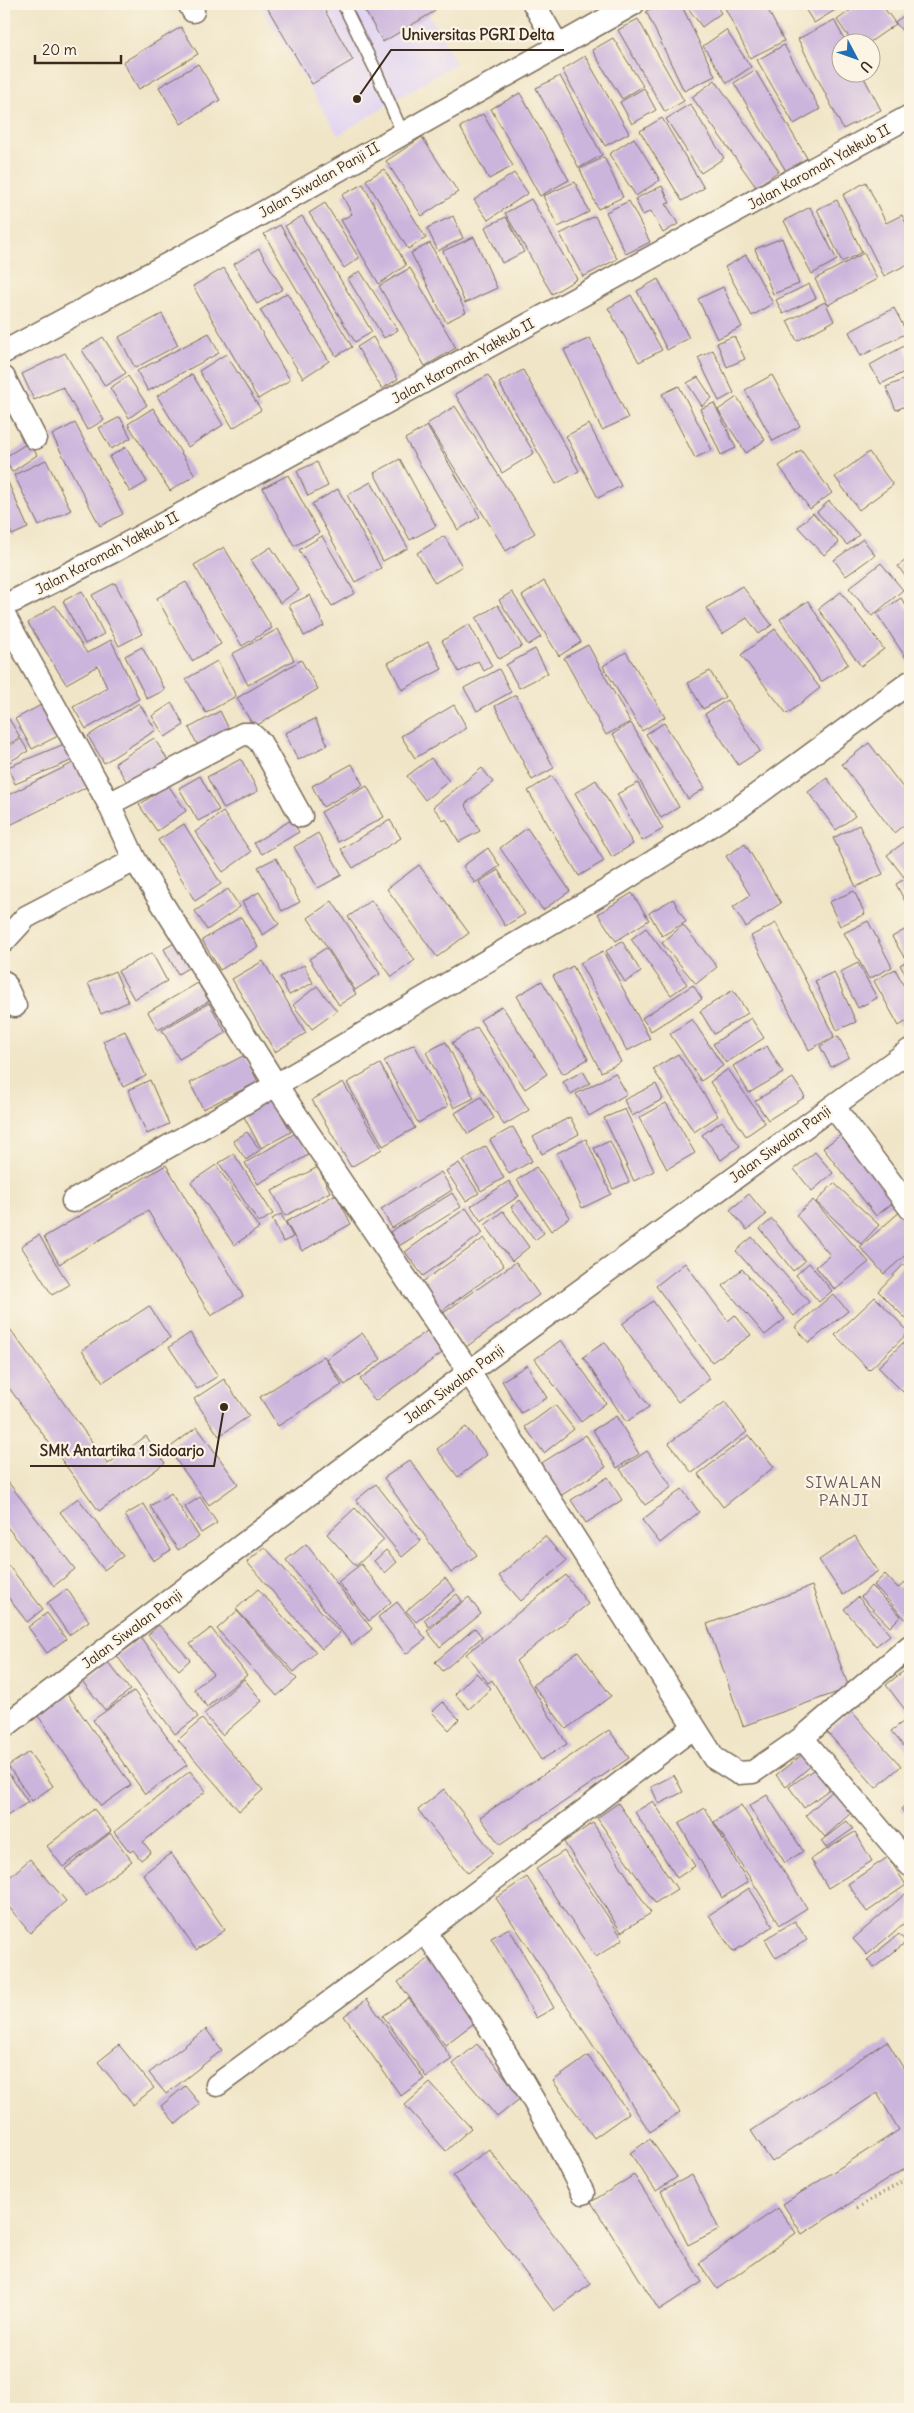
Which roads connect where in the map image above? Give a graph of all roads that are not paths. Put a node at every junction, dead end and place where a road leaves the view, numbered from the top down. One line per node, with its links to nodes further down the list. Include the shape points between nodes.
1 (343, 4): 6 (lane)
2 (534, 4): 4 (street)
3 (633, 4): 4 (street, Jalan Siwalan Panji II)
4 (558, 46): 6 (street, Jalan Siwalan Panji II)
5 (910, 116): 10 (street, Jalan Karomah Yakkub II)
6 (402, 132): 7 (street, Jalan Siwalan Panji II, via 240,225)
7 (4, 352)
8 (4, 378): 9 (street)
9 (35, 438)
10 (10, 609): 12 (street)
11 (910, 682): 19 (street, via 740,807 611,888)
12 (109, 804): 13 (street, via 243,734 251,734 260,742); 14 (street)
13 (301, 816)
14 (135, 860): 15 (street, via 26,917); 19 (street)
15 (4, 941)
16 (4, 982): 17 (street)
17 (15, 1006)
18 (910, 1050): 20 (street, Jalan Siwalan Panji)
19 (276, 1085): 21 (street); 23 (street)
20 (833, 1106): 22 (street); 23 (street, Jalan Siwalan Panji)
21 (73, 1201)
22 (910, 1208)
23 (469, 1372): 25 (street, Jalan Siwalan Panji); 26 (street)
24 (910, 1646): 27 (street)
25 (4, 1727)
26 (694, 1727): 27 (street, via 714,1758 738,1773 753,1772); 29 (street)
27 (802, 1738): 28 (street)
28 (910, 1865)
29 (425, 1932): 30 (street); 31 (street, via 462,1984 551,2130)
30 (217, 2085)
31 (583, 2193)

